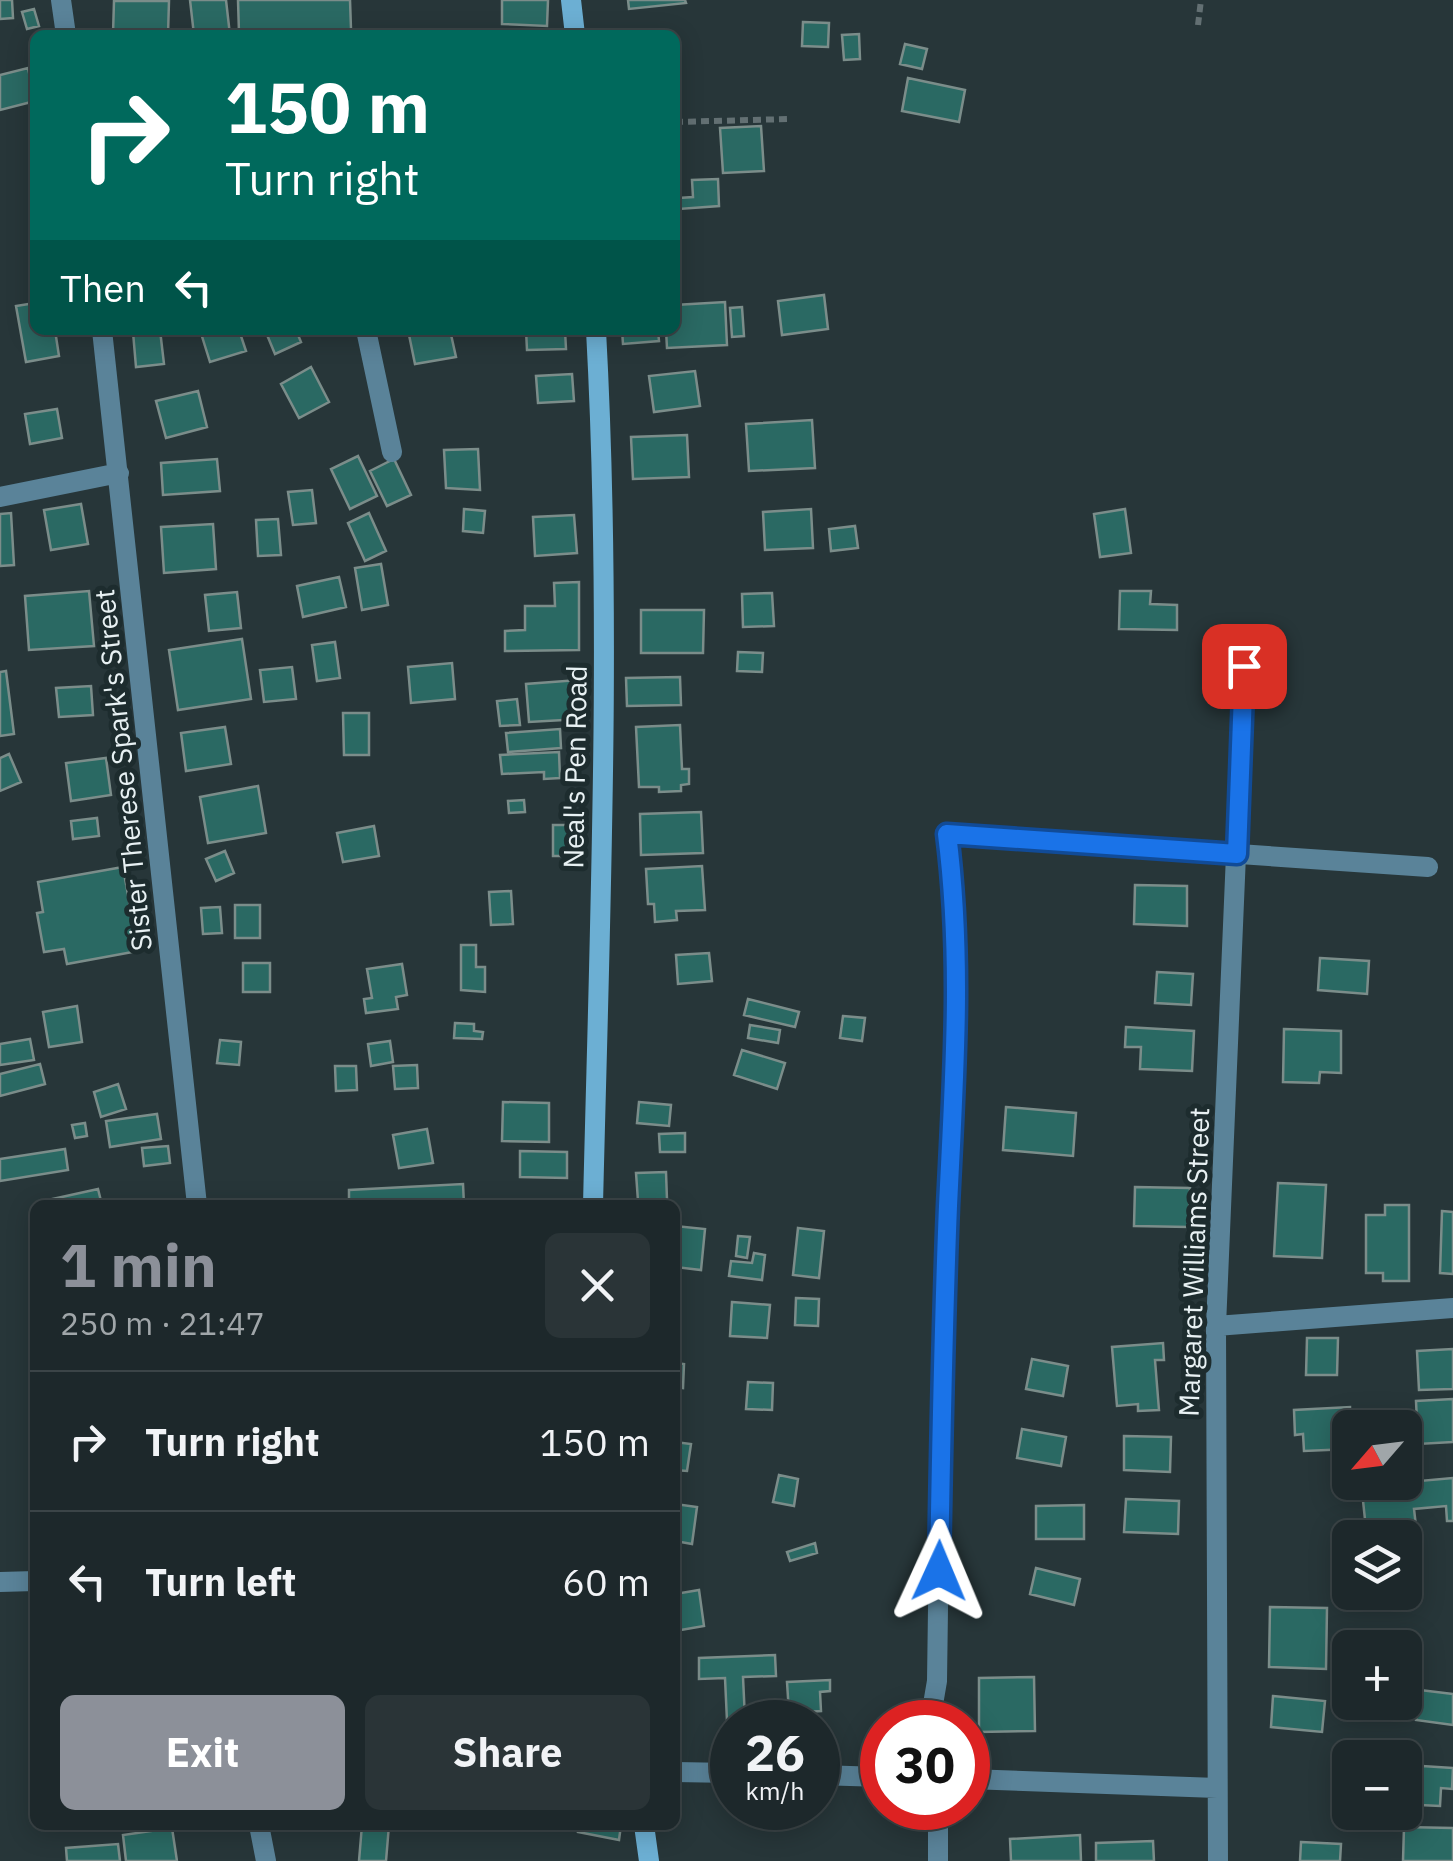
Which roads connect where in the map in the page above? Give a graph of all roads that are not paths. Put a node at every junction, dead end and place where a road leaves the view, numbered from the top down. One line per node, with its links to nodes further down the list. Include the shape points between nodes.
1 (61, 0): 3 (street)
2 (571, 0): 4 (street)
3 (65, 30)
4 (574, 30)
5 (103, 335): 9 (street, Sister Therese Spark's Street)
6 (367, 335): 8 (street)
7 (596, 335): 15 (street, Neal's Pen Road, via 605,622)
8 (392, 452)
9 (119, 472): 10 (street); 14 (street, Sister Therese Spark's Street)
10 (0, 497)
11 (1244, 666): 12 (street, Margaret Williams Street)
12 (1237, 854): 13 (street); 17 (street, Margaret Williams Street); 20 (street, via 947,834 958,1003)
13 (1428, 867)
14 (196, 1200)
15 (593, 1200)
16 (1453, 1308): 17 (street)
17 (1216, 1326): 24 (street, Margaret Williams Street)
18 (30, 1581): 19 (street)
19 (0, 1582)
20 (933, 1700)
21 (680, 1772): 22 (street)
22 (710, 1773)
23 (990, 1780): 24 (street)
24 (1217, 1788): 31 (street, Margaret Williams Street)
25 (260, 1830): 28 (street)
26 (645, 1830): 29 (street)
27 (938, 1830): 30 (street)
28 (266, 1861)
29 (649, 1861)
30 (938, 1861)
31 (1218, 1861)

